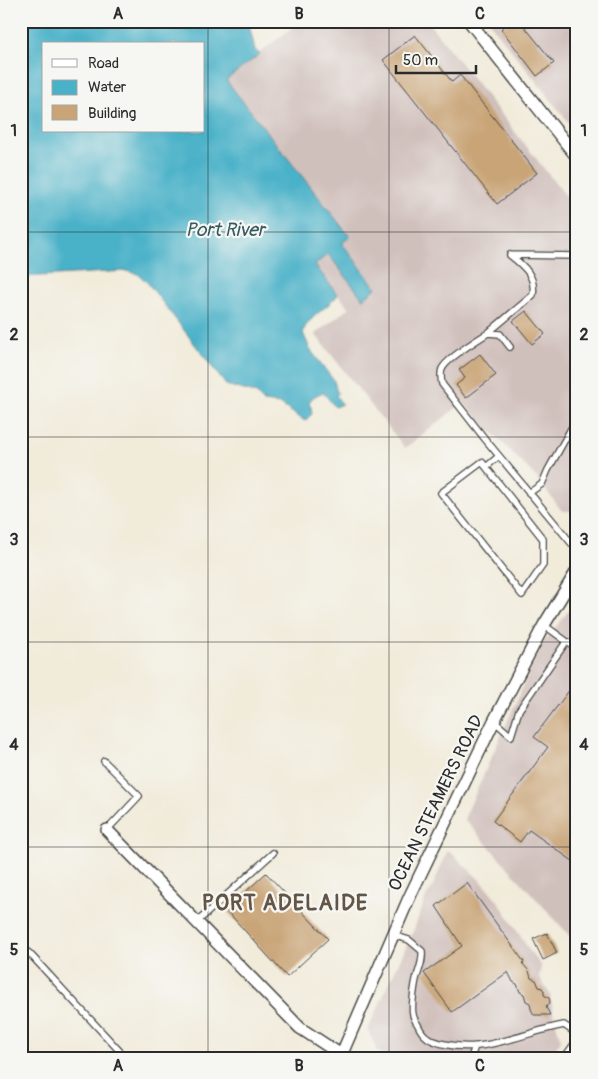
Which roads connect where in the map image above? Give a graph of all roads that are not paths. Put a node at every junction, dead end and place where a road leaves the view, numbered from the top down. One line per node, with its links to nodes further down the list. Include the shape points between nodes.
1 (469, 21): 2 (street)
2 (577, 157)
3 (577, 256): 4 (lane, via 510,255 531,276 533,295)
4 (488, 332): 5 (lane, via 500,334); 7 (lane, via 446,362 440,377 453,399)
5 (510, 347)
6 (577, 418): 9 (lane, via 542,484)
7 (500, 456): 8 (lane); 9 (lane)
8 (486, 467): 8 (lane, via 482,462 441,493 522,594 543,565 543,539)
9 (529, 493): 10 (lane)
10 (577, 550)
11 (577, 571): 12 (street, OCEAN STEAMERS ROAD)
12 (572, 588): 13 (street, OCEAN STEAMERS ROAD)
13 (544, 625): 14 (lane); 16 (street, OCEAN STEAMERS ROAD)
14 (566, 642): 15 (lane); 16 (lane, via 519,710 511,736)
15 (577, 649)
16 (494, 721): 21 (street, OCEAN STEAMERS ROAD)
17 (104, 761): 18 (lane, via 139,796)
18 (106, 830): 20 (street)
19 (273, 853): 20 (lane)
20 (198, 922): 26 (street, via 300,1028)
21 (393, 934): 25 (lane, via 409,940 422,951 413,1014 421,1033 434,1041 456,1047); 26 (street, OCEAN STEAMERS ROAD)
22 (21, 947): 27 (lane)
23 (577, 1034): 25 (lane, via 564,1026 551,1027 510,1040)
24 (577, 1040): 29 (lane)
25 (475, 1046): 28 (lane)
26 (343, 1057)
27 (126, 1058)
28 (471, 1058)
29 (564, 1058)

